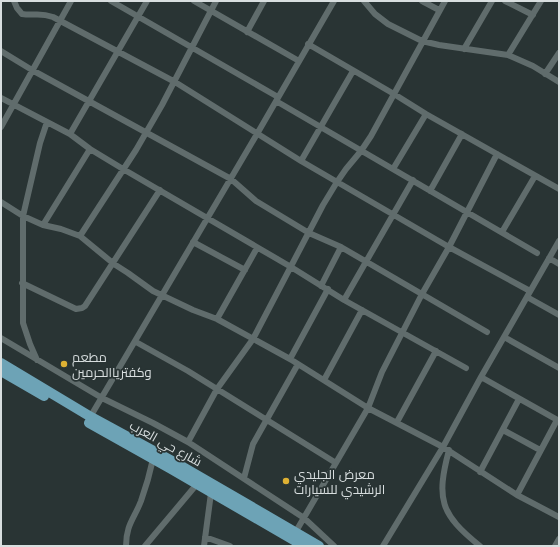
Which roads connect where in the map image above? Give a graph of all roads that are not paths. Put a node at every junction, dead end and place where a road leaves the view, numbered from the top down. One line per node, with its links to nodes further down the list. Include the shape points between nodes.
1 (14, 1): 19 (street, via 22,14 45,14)
2 (71, 1): 19 (street)
3 (110, 1): 18 (street)
4 (147, 1): 18 (street)
5 (194, 1): 16 (street)
6 (216, 1): 16 (street)
7 (264, 1): 20 (street)
8 (334, 1): 22 (street)
9 (364, 1): 21 (street, via 388,24)
10 (422, 1): 15 (street)
11 (445, 1): 15 (street)
12 (492, 1): 24 (street)
13 (505, 1): 17 (street)
14 (541, 1): 17 (street)
15 (439, 10): 21 (street)
16 (211, 11): 20 (street); 23 (street)
17 (533, 15): 28 (street)
18 (138, 17): 23 (street); 26 (street)
19 (60, 21): 26 (street); 30 (street)
20 (247, 32): 29 (street)
21 (422, 41): 24 (street); 35 (street)
22 (308, 44): 29 (street); 31 (street)
23 (192, 47): 33 (street); 37 (street)
24 (464, 49): 28 (street)
25 (1, 51): 30 (street)
26 (118, 52): 33 (street); 38 (street)
27 (559, 52): 32 (street)
28 (508, 55): 32 (street)
29 (299, 61): 37 (street)
30 (32, 70): 38 (street); 39 (street)
31 (353, 71): 35 (street); 43 (street)
32 (545, 74): 34 (street)
33 (175, 82): 44 (street); 46 (street)
34 (559, 82)
35 (394, 94): 40 (street); 49 (street)
36 (1, 98): 39 (street)
37 (277, 99): 43 (street); 46 (street)
38 (90, 100): 44 (street); 45 (street)
39 (14, 106): 41 (street); 42 (street)
40 (426, 114): 47 (street); 53 (street)
41 (48, 122): 45 (street); 64 (street, via 38,150)
42 (1, 127)
43 (321, 127): 49 (street); 51 (street)
44 (146, 133): 52 (street); 55 (street)
45 (70, 134): 48 (street)
46 (257, 134): 51 (street); 55 (street)
47 (462, 134): 50 (street); 60 (street)
48 (90, 149): 52 (street); 66 (street)
49 (361, 152): 53 (street); 57 (street)
50 (497, 154): 54 (street); 62 (street)
51 (301, 162): 57 (street)
52 (123, 169): 59 (street); 69 (street)
53 (394, 169): 56 (street)
54 (536, 176): 58 (street); 67 (street)
55 (230, 180): 65 (street); 68 (street, via 256,201)
56 (413, 180): 60 (street); 63 (street)
57 (337, 182): 63 (street); 68 (street)
58 (559, 189)
59 (160, 190): 65 (street); 78 (street)
60 (430, 191): 62 (street)
61 (1, 202): 64 (street)
62 (466, 212): 67 (street); 73 (street)
63 (393, 215): 73 (street); 77 (street)
64 (23, 216): 66 (street); 82 (street)
65 (208, 218): 71 (street); 74 (street)
66 (43, 225): 69 (street)
67 (502, 232): 75 (street)
68 (309, 233): 72 (street); 80 (street)
69 (80, 236): 78 (street)
70 (559, 241): 76 (street)
71 (194, 242): 81 (street); 87 (street)
72 (341, 247): 77 (street); 83 (street)
73 (449, 247): 85 (street); 86 (street)
74 (258, 248): 80 (street); 81 (street)
75 (537, 253)
76 (549, 258): 79 (street); 86 (street)
77 (366, 262): 85 (street); 88 (street)
78 (114, 264): 82 (street, via 82,308 76,309); 87 (street)
79 (559, 264)
80 (291, 267): 83 (street); 96 (street)
81 (245, 270): 91 (street)
82 (22, 283): 100 (street, via 23,323)
83 (321, 286): 84 (street)
84 (328, 289): 88 (street); 99 (street)
85 (422, 294): 92 (street); 93 (street)
86 (528, 294): 90 (street); 94 (street)
87 (162, 296): 91 (street); 97 (street)
88 (344, 300): 89 (street)
89 (362, 310): 93 (street); 107 (street)
90 (559, 316)
91 (217, 319): 96 (street)
92 (487, 332)
93 (403, 333): 98 (street); 111 (street, via 382,372)
94 (504, 337): 104 (street); 106 (street)
95 (1, 338): 100 (street)
96 (253, 339): 99 (street); 108 (street)
97 (136, 342): 108 (street); 109 (street)
98 (436, 351): 103 (street); 115 (street)
99 (290, 359): 102 (street)
100 (38, 360): 109 (street)
101 (1, 363): 112 (main road, شارع حي العرب)
102 (298, 364): 107 (street); 113 (street)
103 (466, 368)
104 (559, 368)
105 (1, 371): 112 (main road, شارع حي العرب)
106 (480, 377): 110 (street); 118 (street)
107 (324, 380): 111 (street)
108 (217, 389): 113 (street); 117 (street)
109 (102, 398): 112 (street); 117 (street)
110 (519, 399): 114 (street); 116 (street)
111 (368, 408): 115 (street); 121 (street)
112 (89, 420): 120 (main road, شارع حي العرب); 123 (main road, شارع حي العرب)
113 (266, 420): 121 (street); 124 (street, via 250,451)
114 (558, 421): 119 (street)
115 (396, 422): 118 (street)
116 (503, 430): 119 (street); 122 (street)
117 (188, 442): 124 (street)
118 (446, 448): 122 (street); 139 (street); 140 (street, via 442,487 445,508 452,521)
119 (540, 450): 126 (street)
120 (153, 459): 123 (main road, شارع حي العرب); 132 (street, via 140,503 126,534)
121 (336, 463): 128 (street)
122 (480, 472): 126 (street)
123 (192, 478): 125 (main road, شارع حي العرب); 129 (main road, شارع حي العرب); 133 (street)
124 (244, 478): 128 (street)
125 (211, 493): 130 (street); 136 (main road, شارع حي العرب)
126 (517, 495): 127 (street)
127 (559, 516)
128 (304, 518): 129 (street); 138 (street)
129 (295, 533): 137 (main road, شارع حي العرب)
130 (205, 537): 134 (street); 135 (street)
131 (559, 539): 141 (street)
132 (126, 546)
133 (145, 546)
134 (204, 546)
135 (230, 546)
136 (304, 546)
137 (319, 546)
138 (334, 546)
139 (383, 546)
140 (480, 546)
141 (555, 546)

